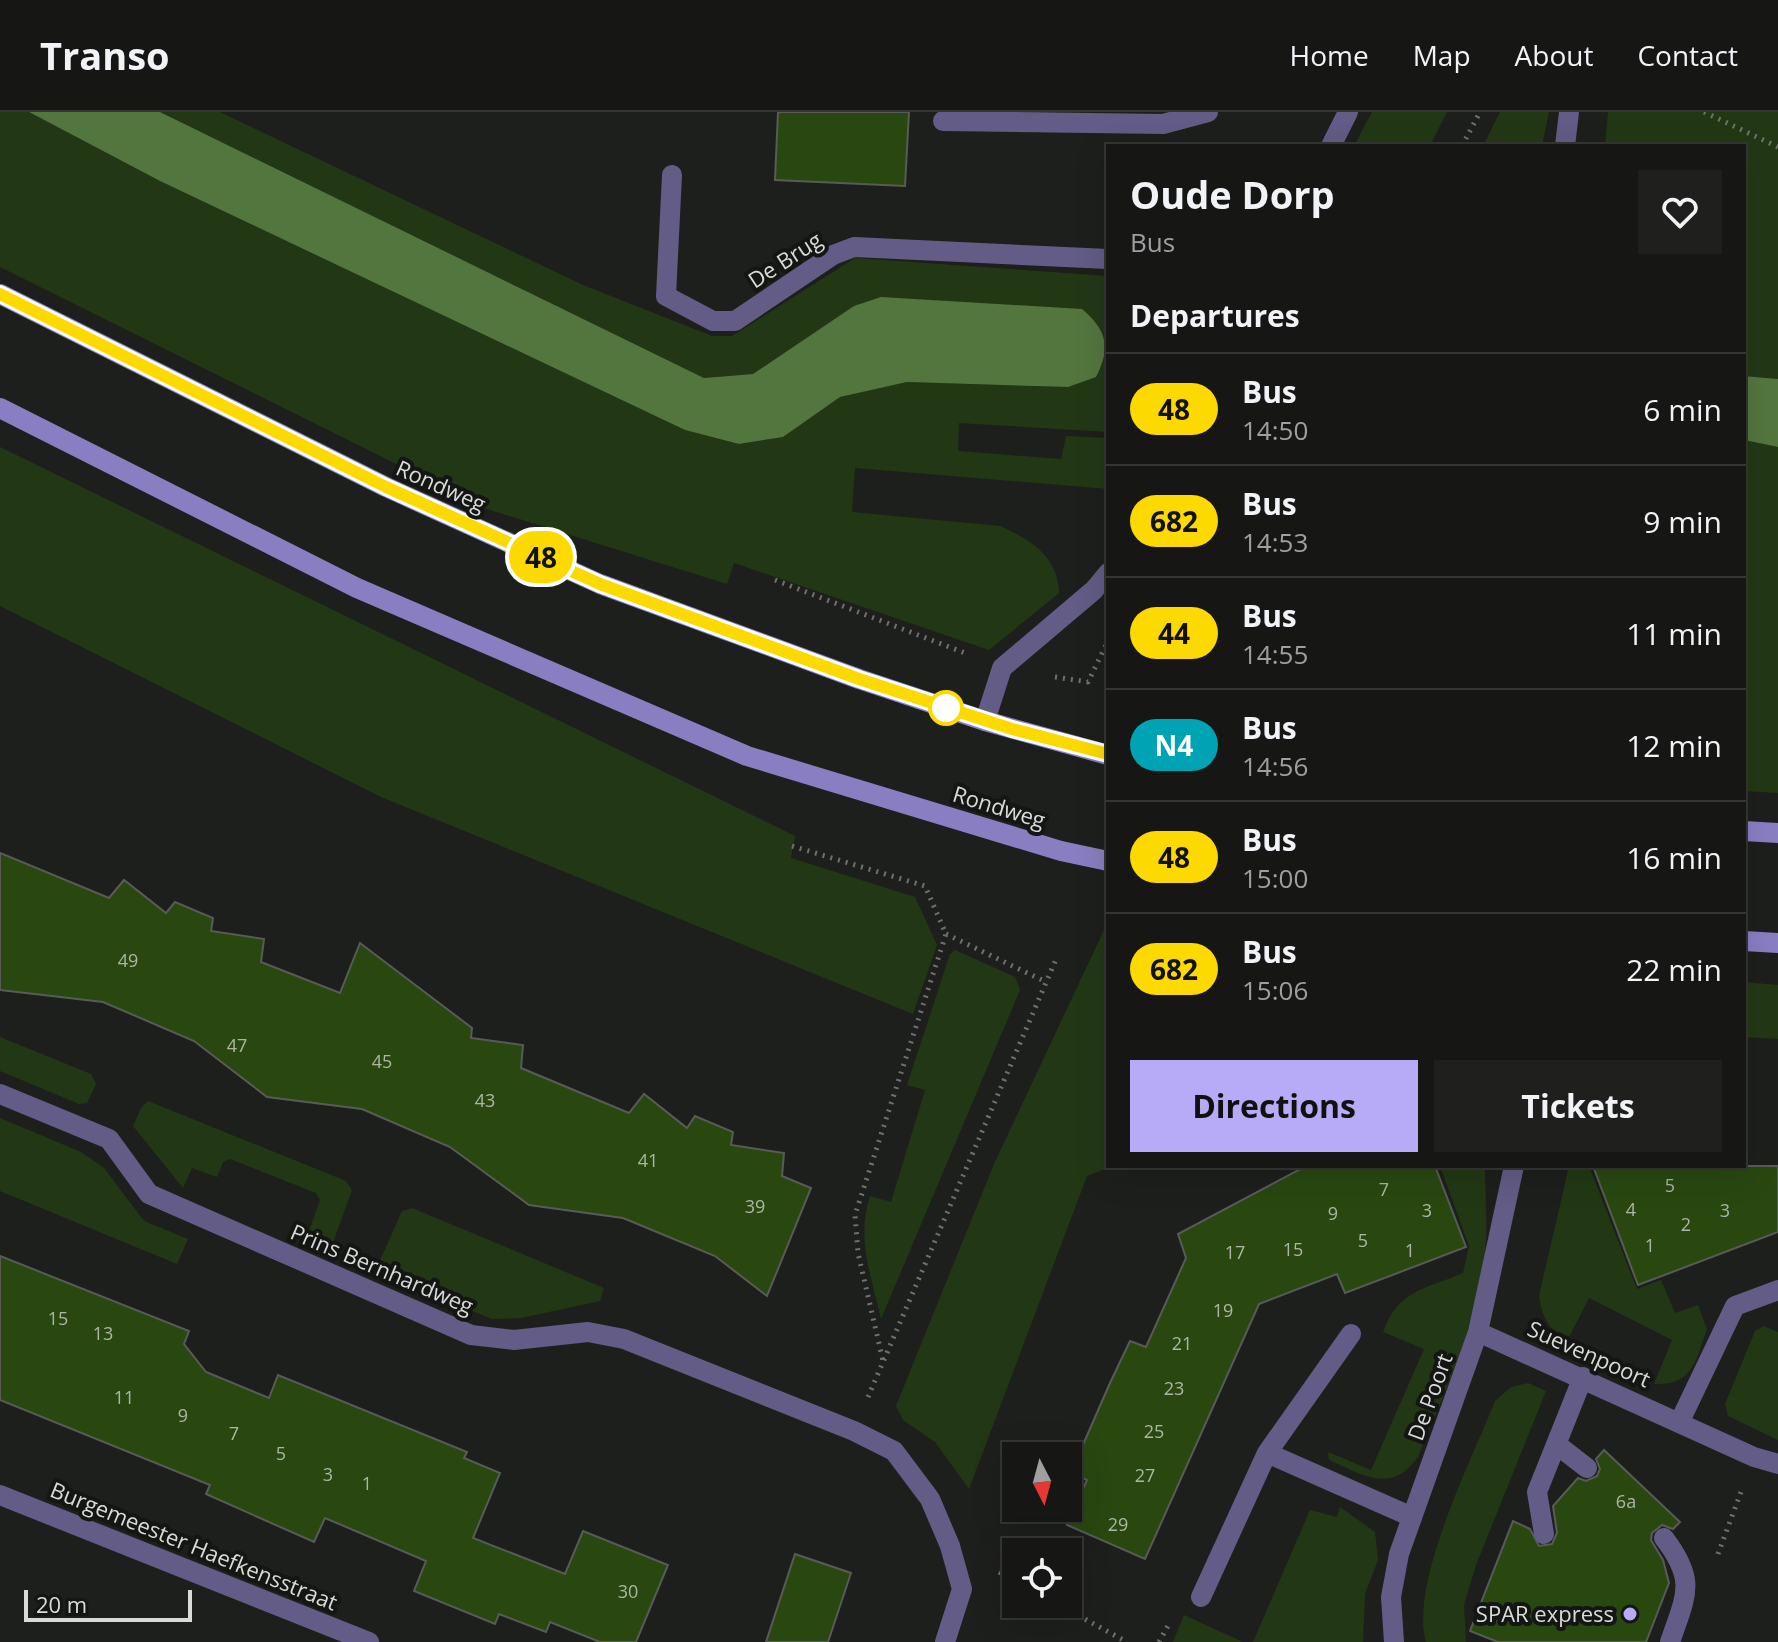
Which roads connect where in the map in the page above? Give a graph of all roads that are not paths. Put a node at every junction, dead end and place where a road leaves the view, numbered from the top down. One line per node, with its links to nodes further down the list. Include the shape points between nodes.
1 (1208, 112): 4 (street, via 1163,124)
2 (1348, 112): 5 (street)
3 (1569, 112): 6 (street)
4 (943, 121)
5 (1332, 144)
6 (1565, 144)
7 (672, 175): 8 (street, De Brug, via 666,296 713,321 735,321 833,255 854,247)
8 (1106, 259)
9 (0, 294): 12 (main road, Rondweg, via 386,487 600,584)
10 (0, 408): 16 (main road, Rondweg, via 357,588 747,756)
11 (1106, 575): 12 (street, via 1002,668)
12 (985, 721): 13 (main road, Rondweg)
13 (1106, 754)
14 (1746, 831): 15 (main road)
15 (1778, 833)
16 (1106, 861)
17 (1746, 941): 18 (main road)
18 (1778, 943)
19 (0, 1094): 36 (street, Prins Bernhardweg, via 109,1139 149,1194 471,1335 514,1340 588,1332 624,1339 894,1451 930,1499 962,1589)
20 (1514, 1168): 22 (street, De Poort)
21 (1778, 1290): 25 (street, via 1735,1306)
22 (1478, 1332): 24 (street, Suevenpoort); 31 (street, De Poort)
23 (1351, 1334): 27 (street)
24 (1583, 1377): 25 (street, Suevenpoort); 26 (street)
25 (1680, 1421): 28 (street, Suevenpoort)
26 (1556, 1444): 29 (street); 32 (street, via 1537,1492)
27 (1267, 1453): 31 (street); 34 (street)
28 (1778, 1464)
29 (1587, 1468)
30 (0, 1495): 35 (street, Burgemeester Haefkensstraat)
31 (1412, 1517): 37 (street, De Poort, via 1391,1597)
32 (1544, 1534)
33 (1664, 1538): 38 (street, via 1680,1559 1688,1587)
34 (1201, 1597)
35 (369, 1642)
36 (945, 1642)
37 (1394, 1642)
38 (1670, 1642)

